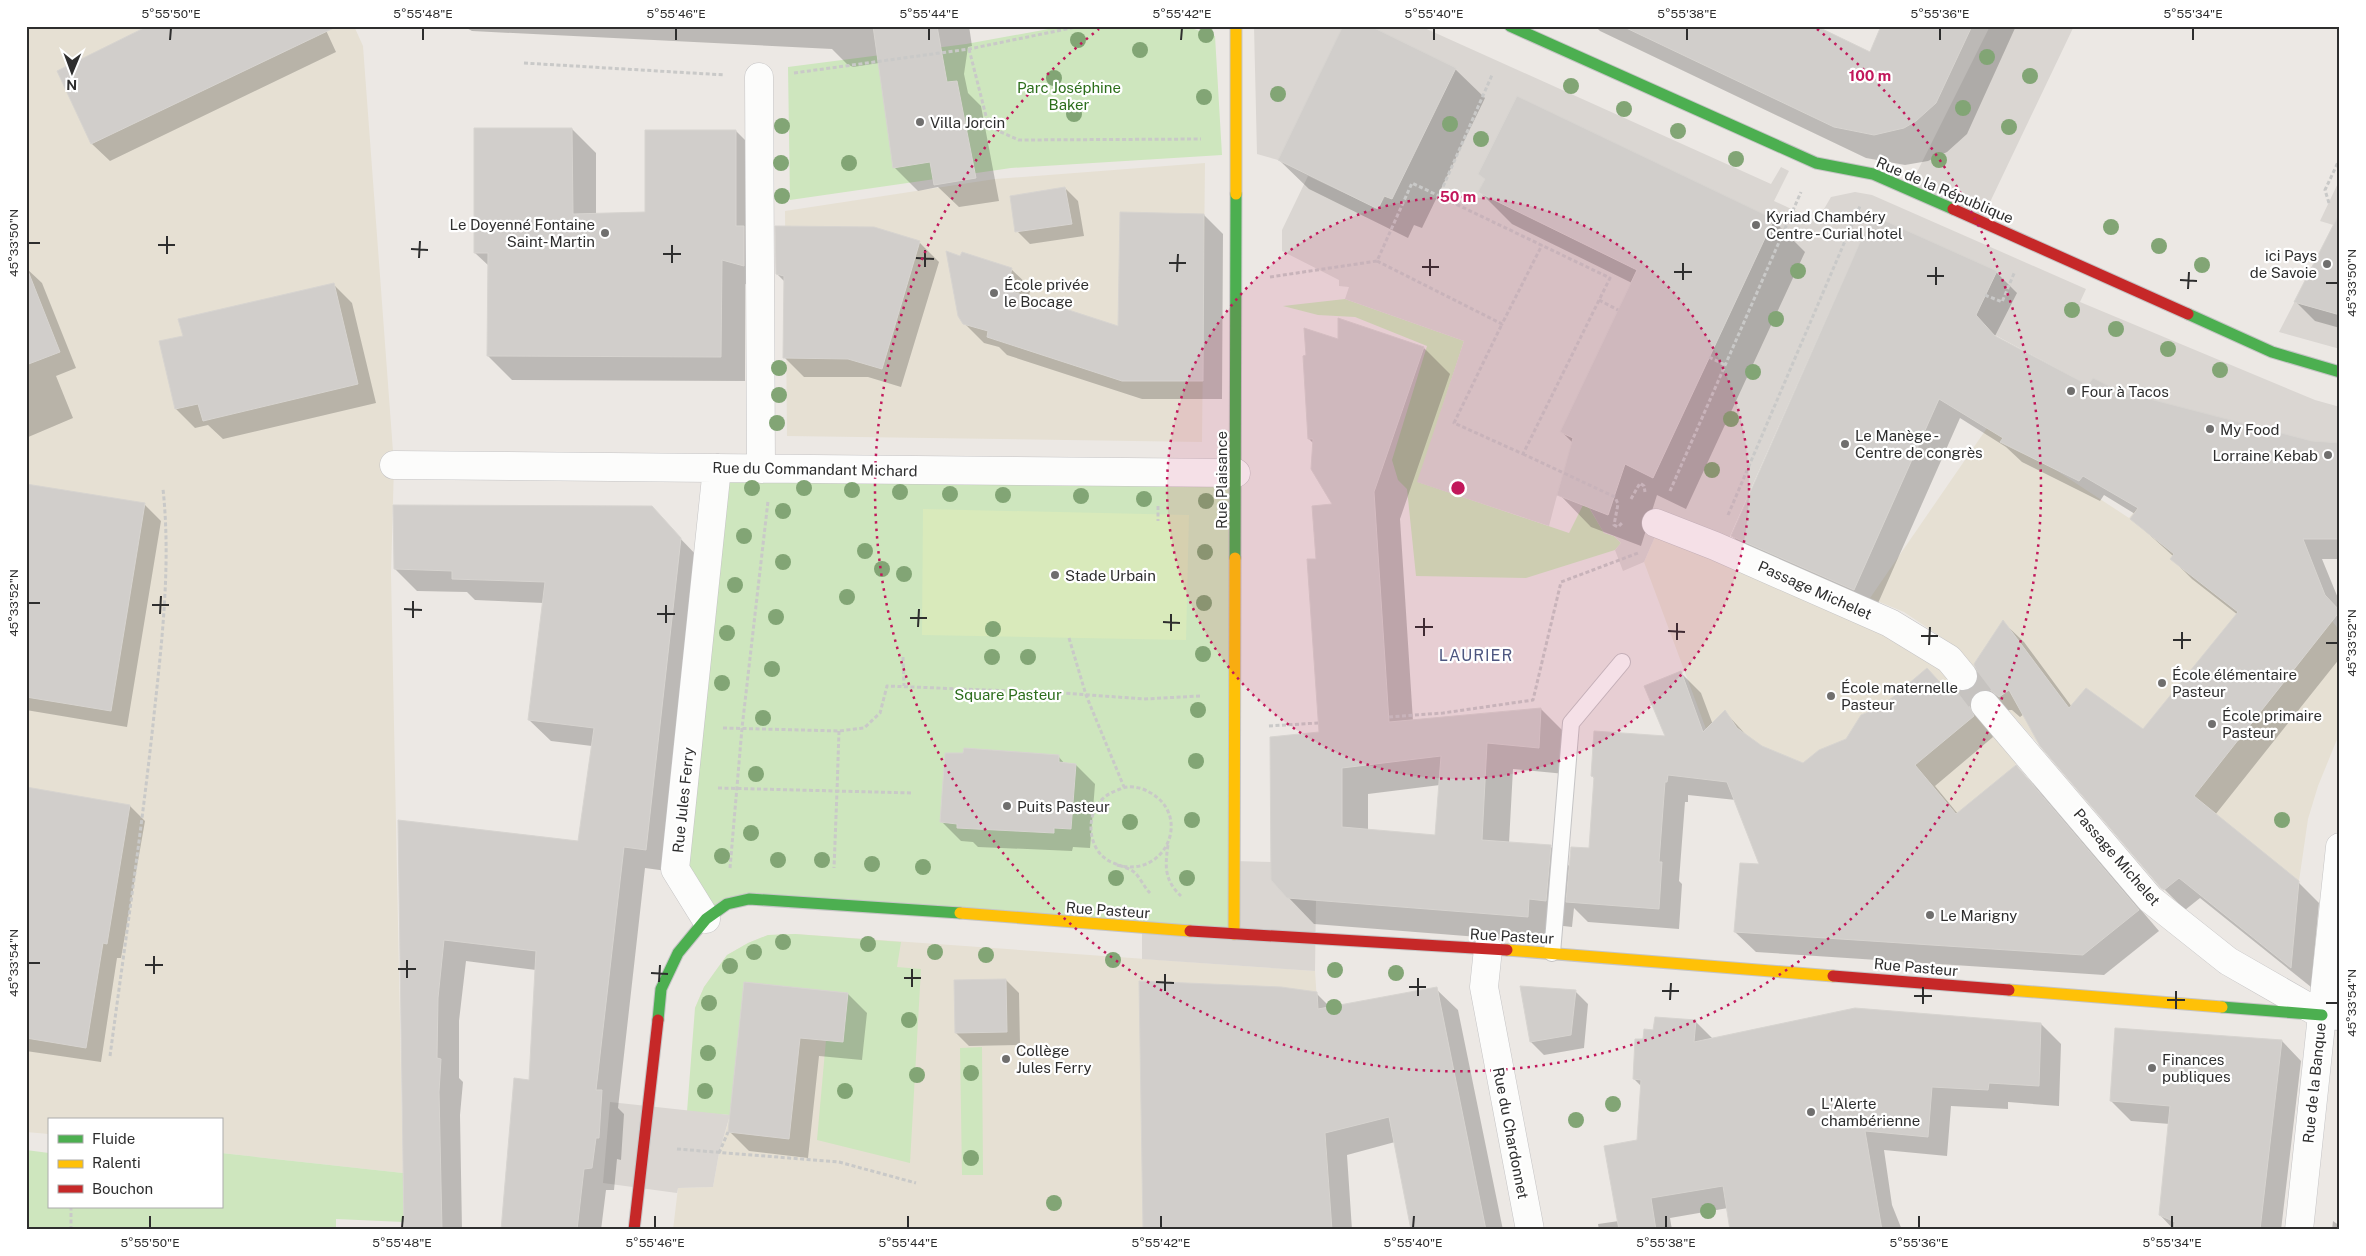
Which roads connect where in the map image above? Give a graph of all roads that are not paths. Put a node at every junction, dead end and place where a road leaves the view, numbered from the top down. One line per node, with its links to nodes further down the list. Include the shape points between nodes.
1 (1236, 26): 8 (street, Rue Plaisance)
2 (1510, 26): 4 (street, Rue de la République, via 1816,163 1873,174 2272,352)
3 (759, 78): 7 (street)
4 (2340, 372)
5 (394, 465): 6 (street, Rue du Commandant Michard)
6 (717, 468): 7 (street, Rue du Commandant Michard); 15 (street, Rue Jules Ferry, via 675,869)
7 (766, 469): 8 (street, Rue du Commandant Michard)
8 (1236, 472): 16 (street, Rue Plaisance)
9 (1656, 523): 11 (street, Passage Michelet, via 1890,623 1949,659)
10 (1622, 662): 18 (lane, via 1570,723)
11 (1963, 676)
12 (1985, 705): 19 (street, Passage Michelet, via 2150,899 2228,962)
13 (2340, 847): 14 (street, Rue de la Banque)
14 (2337, 895): 19 (street, Rue de la Banque)
15 (716, 911): 16 (street, Rue Pasteur, via 749,899); 20 (street, via 678,952 661,989)
16 (1234, 934): 17 (street, Rue Pasteur)
17 (1488, 949): 18 (street, Rue Pasteur); 21 (street, Rue du Chardonnet, via 1484,987)
18 (1552, 953): 19 (street, Rue Pasteur)
19 (2331, 1015): 22 (street, Rue de la Banque)
20 (634, 1230)
21 (1530, 1230)
22 (2299, 1230)

